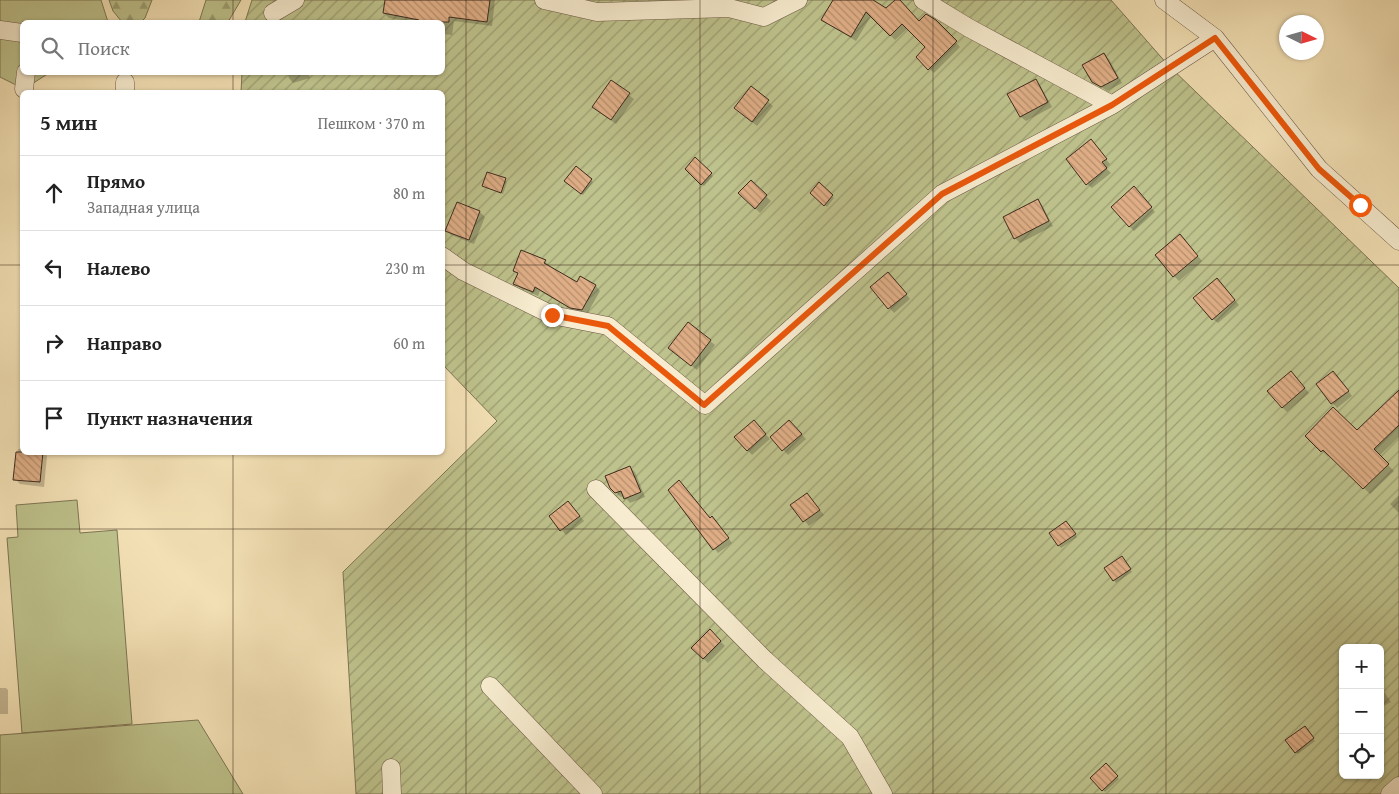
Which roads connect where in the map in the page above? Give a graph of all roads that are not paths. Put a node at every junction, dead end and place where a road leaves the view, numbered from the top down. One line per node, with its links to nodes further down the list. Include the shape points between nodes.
1 (295, 0): 6 (street)
2 (544, 0): 3 (street, via 597,12 730,8 764,17)
3 (798, 0)
4 (923, 0): 10 (street)
5 (1164, 0): 9 (street)
6 (274, 13)
7 (0, 30): 8 (street)
8 (20, 33)
9 (1215, 38): 10 (street); 11 (street, via 1319,169)
10 (1112, 105): 12 (street, via 942,194 704,405 608,326 552,315)
11 (1399, 241)
12 (445, 258)
13 (596, 489): 19 (street, via 765,660 850,737)
14 (490, 686): 18 (street)
15 (391, 768): 17 (street)
16 (1399, 786): 20 (street)
17 (392, 794)
18 (593, 794)
19 (884, 794)
20 (1390, 794)

